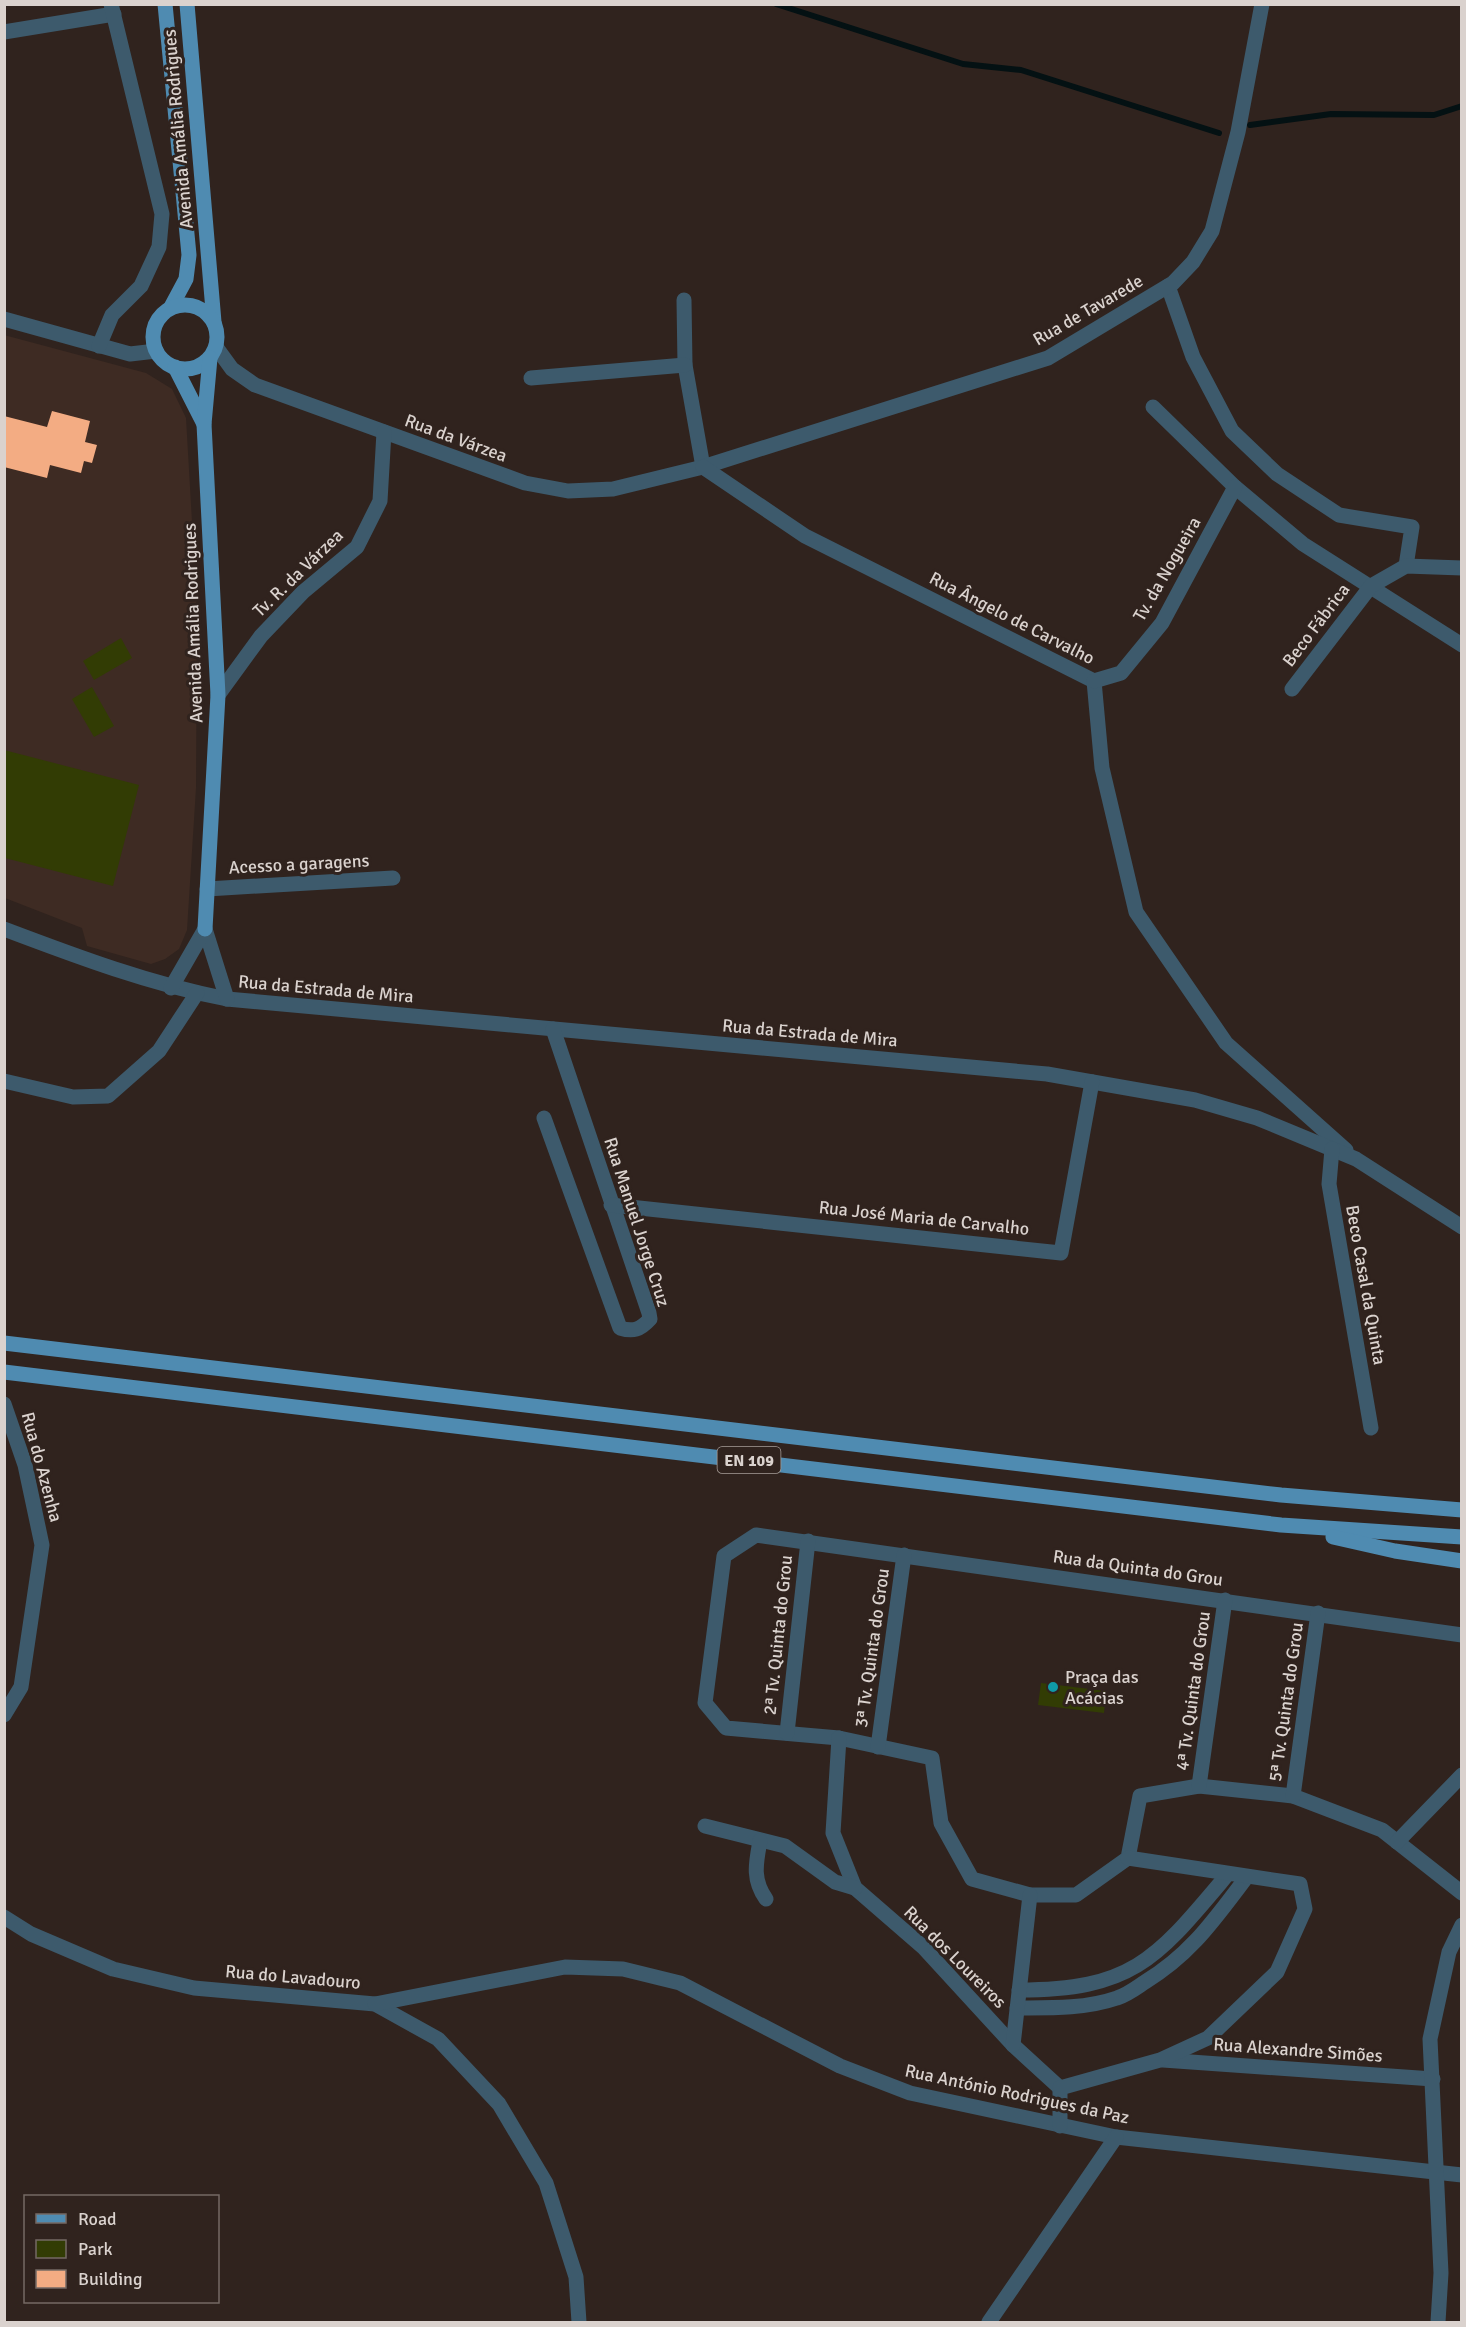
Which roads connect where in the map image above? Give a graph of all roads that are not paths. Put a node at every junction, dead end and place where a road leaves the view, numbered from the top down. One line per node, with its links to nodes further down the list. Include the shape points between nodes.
1 (165, 4): 8 (main road, Avenida Amália Rodrigues, via 189,255 186,279)
2 (187, 4): 10 (main road, Avenida Amália Rodrigues)
3 (1262, 4): 6 (street, Rua de Tavarede, via 1238,132 1212,231 1193,262)
4 (112, 9): 5 (street); 11 (street, via 162,214 159,247 141,286 112,315)
5 (4, 32)
6 (1168, 285): 20 (street, Rua de Tavarede, via 1048,358); 22 (street, via 1193,357 1232,431 1277,474 1339,515 1412,527)
7 (684, 300): 14 (street)
8 (171, 308): 10 (main road, via 195,306); 12 (main road, via 155,326)
9 (4, 319): 11 (street)
10 (214, 322): 13 (main road, via 217,334)
11 (99, 346): 12 (street, via 130,354)
12 (156, 351): 15 (main road)
13 (213, 352): 15 (main road, via 200,366); 18 (main road, Avenida Amália Rodrigues); 19 (street, Rua da Várzea, via 255,385)
14 (685, 365): 16 (street); 20 (street)
15 (175, 367): 18 (main road, Avenida Amália Rodrigues)
16 (531, 378)
17 (1153, 407): 21 (street)
18 (204, 424): 28 (main road, Avenida Amália Rodrigues)
19 (384, 432): 20 (street, Rua da Várzea, via 525,483 568,491 613,489); 28 (street, Tv. R. da Várzea, via 380,501 357,547 303,592 261,636)
20 (703, 466): 26 (street, Rua Ângelo de Carvalho, via 805,536)
21 (1235, 487): 24 (street, via 1303,544); 26 (street, Tv. da Nogueira, via 1162,623 1121,673)
22 (1406, 566): 23 (street); 24 (street)
23 (1461, 568)
24 (1371, 586): 25 (street); 27 (street, Beco Fábrica)
25 (1461, 645)
26 (1094, 681): 41 (street, Rua Ângelo de Carvalho, via 1102,768 1136,912 1226,1043)
27 (1292, 689)
28 (218, 695): 30 (main road, Avenida Amália Rodrigues)
29 (393, 878): 30 (street, Acesso a garagens)
30 (207, 889): 32 (main road, Avenida Amália Rodrigues)
31 (4, 929): 33 (street, Rua da Estrada de Mira)
32 (205, 929): 33 (street, Avenida Amália Rodrigues); 35 (street, Avenida Amália Rodrigues)
33 (171, 988): 34 (street, Rua da Estrada de Mira)
34 (197, 993): 35 (street, Rua da Estrada de Mira); 37 (street, via 159,1052 108,1096 73,1097)
35 (227, 999): 36 (street, Rua da Estrada de Mira)
36 (553, 1029): 38 (street, Rua da Estrada de Mira, via 1047,1074); 42 (street, Rua Manuel Jorge Cruz)
37 (4, 1081)
38 (1092, 1082): 40 (street, Rua da Estrada de Mira, via 1195,1100 1257,1118); 42 (street, Rua José Maria de Carvalho, via 1061,1252)
39 (544, 1118): 42 (street, Rua Manuel Jorge Cruz, via 620,1328 632,1331 643,1327 650,1319 649,1313)
40 (1332, 1149): 41 (street, Rua da Estrada de Mira); 47 (street, Beco Casal da Quinta, via 1329,1184)
41 (1356, 1159): 43 (street, Rua da Estrada de Mira)
42 (611, 1205)
43 (1461, 1226)
44 (4, 1342): 48 (main road, EN 109, via 1281,1495)
45 (4, 1372): 49 (main road, EN 109)
46 (4, 1404): 57 (street, Rua do Azenha, via 25,1465 42,1545 21,1688)
47 (1371, 1428)
48 (1461, 1509)
49 (1281, 1525): 50 (main road, EN 109); 53 (main road, via 1395,1551)
50 (1461, 1537)
51 (808, 1541): 52 (street, Rua da Quinta do Grou); 58 (street, 2ª Tv. Quinta do Grou); 58 (street, Rua da Quinta do Grou, via 756,1534 724,1556 705,1703 726,1728)
52 (904, 1555): 54 (street, Rua da Quinta do Grou); 60 (street, 3ª Tv. Quinta do Grou)
53 (1461, 1561)
54 (1225, 1600): 55 (street, Rua da Quinta do Grou); 62 (street, 4ª Tv. Quinta do Grou)
55 (1318, 1613): 56 (street, Rua da Quinta do Grou); 63 (street, 5ª Tv. Quinta do Grou)
56 (1461, 1635)
57 (4, 1715)
58 (787, 1733): 59 (street, Rua da Quinta do Grou)
59 (839, 1738): 60 (street, Rua da Quinta do Grou); 70 (street, Rua dos Loureiros, via 833,1833)
60 (878, 1747): 72 (street, Rua da Quinta do Grou, via 932,1758 941,1823 972,1879)
61 (1461, 1775): 66 (street)
62 (1199, 1786): 63 (street); 67 (street, via 1140,1796)
63 (1293, 1796): 66 (street, via 1383,1830)
64 (705, 1826): 65 (street)
65 (760, 1841): 70 (street, via 785,1846 835,1882); 73 (street, via 755,1876)
66 (1397, 1842): 71 (street)
67 (1128, 1858): 68 (street); 72 (street, via 1076,1895)
68 (1227, 1875): 69 (street); 76 (street, via 1178,1932 1142,1963 1089,1986)
69 (1246, 1878): 78 (street, via 1188,1952 1119,1998 1093,2005); 80 (street, via 1299,1884 1305,1909 1277,1972 1208,2038)
70 (855, 1888): 79 (street, Rua dos Loureiros, via 923,1947)
71 (1461, 1893)
72 (1030, 1895): 76 (street)
73 (766, 1899)
74 (4, 1917): 77 (street, Rua do Lavadouro, via 31,1934 112,1969 194,1988)
75 (1461, 1925): 81 (street, via 1449,1952 1431,2039)
76 (1019, 1990): 78 (street)
77 (375, 2004): 83 (street, Rua António Rodrigues da Paz, via 565,1967 623,1969 680,1983 840,2066 910,2093); 87 (street, Rua do Lavadouro, via 438,2039 499,2104 546,2183 576,2277)
78 (1017, 2008): 79 (street)
79 (1013, 2045): 82 (street, Rua dos Loureiros)
80 (1160, 2060): 81 (street, Rua Alexandre Simões); 82 (street)
81 (1432, 2079): 85 (street)
82 (1060, 2088): 83 (street)
83 (1060, 2126): 84 (street, Rua António Rodrigues da Paz)
84 (1116, 2138): 85 (street, Rua António Rodrigues da Paz); 88 (street)
85 (1438, 2174): 86 (street, Rua António Rodrigues da Paz); 89 (street)
86 (1461, 2175)
87 (579, 2322)
88 (989, 2322)
89 (1438, 2322)

